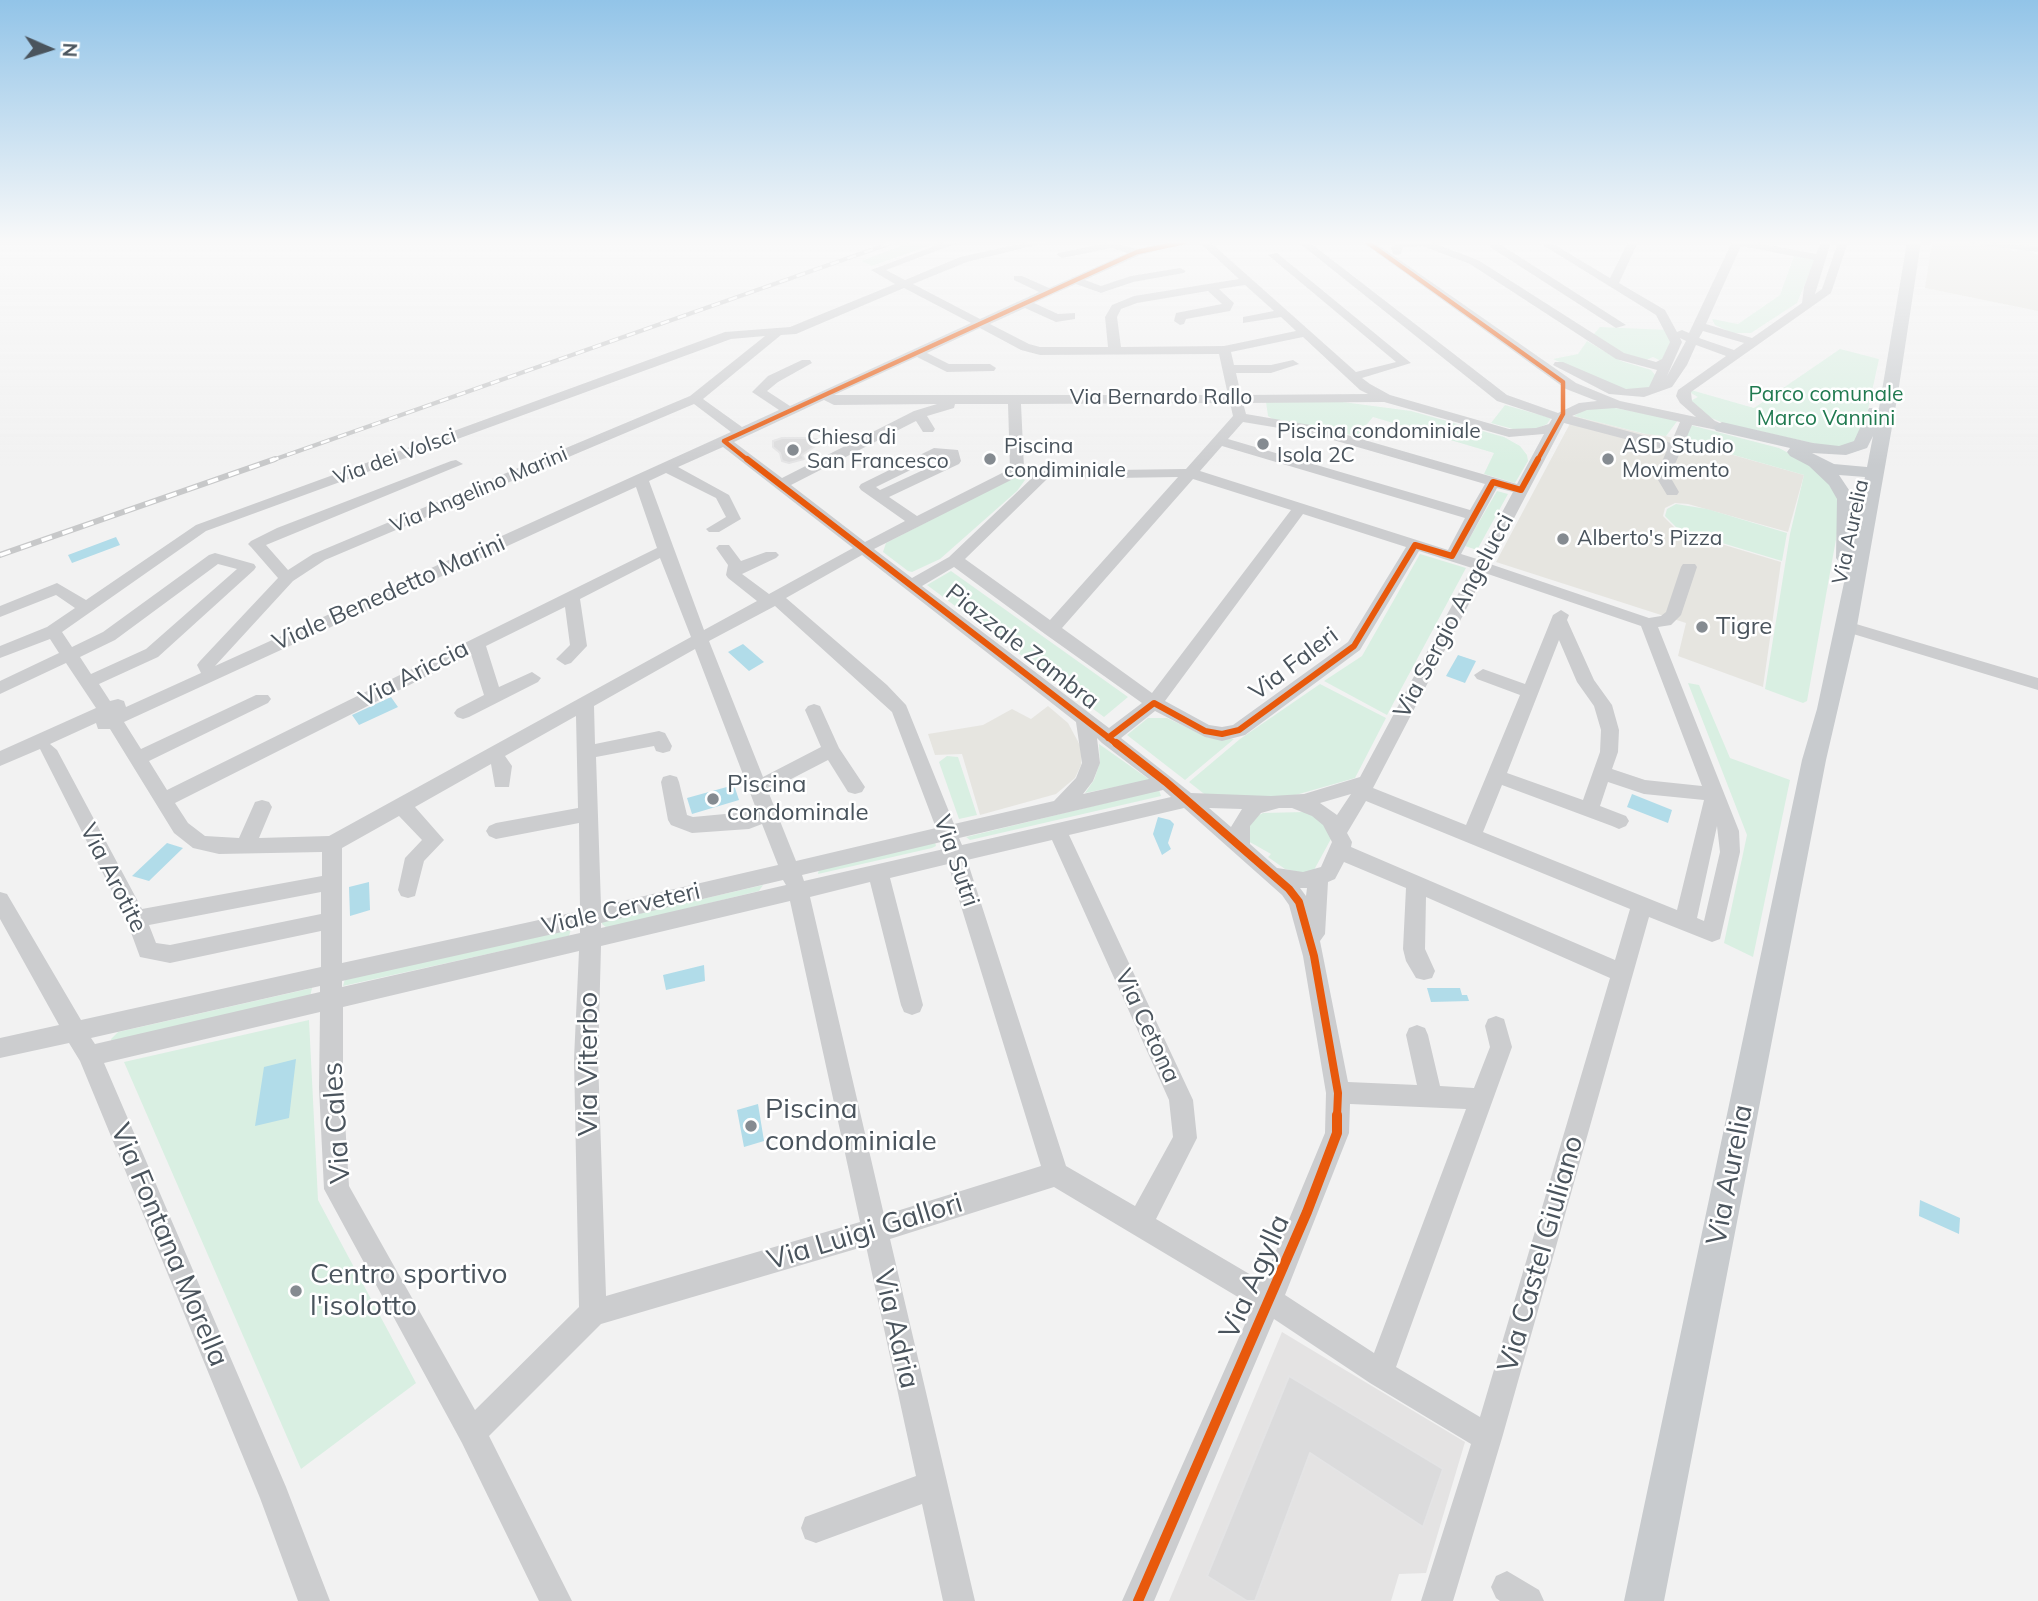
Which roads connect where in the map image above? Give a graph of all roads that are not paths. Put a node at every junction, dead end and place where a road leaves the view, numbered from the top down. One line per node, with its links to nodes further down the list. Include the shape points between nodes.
1 (826, 317): 24 (street)
2 (968, 317): 22 (street)
3 (994, 317): 22 (street, Viale Benedetto Marini)
4 (1111, 317): 28 (street)
5 (1181, 317): 21 (street)
6 (1264, 317): 18 (street)
7 (1288, 317): 25 (street)
8 (1348, 317): 39 (street, via 1405,363)
9 (1393, 317): 55 (street)
10 (1476, 317): 41 (street)
11 (1491, 317): 40 (street, via 1529,347)
12 (1559, 317): 32 (street, via 1620,356 1649,366)
13 (1607, 317): 23 (street)
14 (1667, 317): 19 (street)
15 (1699, 317): 20 (street)
16 (1787, 317): 27 (street)
17 (1900, 318): 44 (main road, Via Aurelia); 54 (main road, Via Aurelia)
18 (1247, 320)
19 (1672, 320): 26 (street); 32 (street, via 1676,342)
20 (1697, 320): 26 (street); 27 (street)
21 (1180, 321)
22 (980, 323): 28 (street, via 1041,351); 30 (street, Viale Benedetto Marini)
23 (1620, 325)
24 (778, 332): 48 (street, Via Angelino Marini); 102 (street, Via dei Volsci, via 729,335 201,528)
25 (1306, 333): 29 (street); 39 (street)
26 (1692, 340): 31 (street); 35 (street)
27 (1751, 341): 31 (street)
28 (1115, 350): 29 (street)
29 (1224, 350): 37 (street)
30 (917, 352): 36 (street, via 947,368); 38 (street, Viale Benedetto Marini)
31 (1733, 354): 35 (street); 60 (street, via 1684,391 1691,408)
32 (1666, 362): 43 (street)
33 (806, 363): 53 (street, via 773,379 759,392)
34 (1293, 364): 37 (street)
35 (1681, 365): 43 (street, via 1665,387)
36 (990, 368)
37 (1229, 369): 46 (street)
38 (869, 374): 45 (street, Viale Benedetto Marini); 49 (street, Via Bernardo Rallo, via 873,386 885,394)
39 (1354, 376): 47 (street)
40 (1585, 378): 41 (street); 42 (street)
41 (1563, 382): 52 (street); 59 (street)
42 (1609, 389): 43 (street, via 1630,394); 52 (street)
43 (1653, 391)
44 (1890, 393): 72 (main road); 98 (main road, Via Aurelia)
45 (829, 398): 49 (street, Via Bernardo Rallo); 53 (street, Viale Benedetto Marini); 65 (street)
46 (1236, 398): 47 (street, Via Bernardo Rallo); 51 (street, Via Bernardo Rallo); 57 (street)
47 (1385, 398): 55 (street)
48 (695, 399): 62 (street); 96 (street, Via Angelino Marini, via 320,557)
49 (937, 399): 50 (street, Via Bernardo Rallo)
50 (966, 399): 51 (street, Via Bernardo Rallo); 56 (street)
51 (1014, 399): 71 (street)
52 (1619, 399): 58 (street); 59 (street, via 1587,405)
53 (789, 411): 62 (street, Viale Benedetto Marini)
54 (1875, 411): 67 (main road, via 1859,446); 72 (main road, Via Aurelia)
55 (1493, 412): 59 (street, via 1529,409); 63 (street)
56 (919, 414): 61 (street); 77 (street)
57 (1240, 416): 64 (street); 76 (street, via 1311,429)
58 (1681, 418): 60 (street); 66 (street)
59 (1559, 419): 63 (street, via 1537,432); 66 (street); 68 (street, Via Sergio Angelucci)
60 (1719, 426): 67 (main road)
61 (928, 429)
62 (741, 433): 65 (street, Viale Benedetto Marini)
63 (1509, 433): 68 (street)
64 (1219, 441): 73 (street); 82 (street)
65 (729, 445): 70 (street, Viale Benedetto Marini); 77 (street, Piazzale Zambra)
66 (1674, 448): 80 (street, via 1664,473)
67 (1814, 455): 72 (main road, via 1836,471); 91 (main road, via 1846,499)
68 (1536, 460): 78 (street, Via Sergio Angelucci)
69 (456, 464): 96 (street, via 256,544)
70 (666, 467): 75 (street, Viale Benedetto Marini); 84 (street, via 722,495 734,519)
71 (1017, 471): 74 (street); 83 (street)
72 (1865, 471): 91 (main road, Via Aurelia); 98 (main road, via 1850,574)
73 (1190, 473): 74 (street); 81 (street); 107 (street)
74 (1043, 475): 92 (street)
75 (641, 479): 88 (street, Via Adria); 114 (street, Viale Benedetto Marini)
76 (1493, 481): 78 (street); 82 (street)
77 (782, 484): 87 (street, Piazzale Zambra)
78 (1521, 490): 93 (street, Via Sergio Angelucci)
79 (872, 492): 79 (street, via 939,450 953,453 954,461); 83 (street)
80 (1672, 492)
81 (1300, 508): 85 (street); 124 (street)
82 (1474, 516): 90 (street)
83 (916, 522): 87 (street)
84 (714, 529)
85 (1415, 545): 90 (street); 124 (street, Via Faleri, via 1354,646 1239,730 1205,731)
86 (724, 548): 95 (street)
87 (864, 548): 97 (street, Piazzale Zambra); 101 (street)
88 (665, 550): 99 (street, Via Ariccia); 109 (street, Via Adria)
89 (771, 555): 95 (street)
90 (1452, 555): 93 (street)
91 (1846, 558): 131 (main road, Via Aurelia, via 1819,695)
92 (955, 560): 97 (street); 107 (street, Via Faleri)
93 (1481, 565): 100 (street); 145 (street, Via Sergio Angelucci)
94 (1689, 567): 105 (street, via 1673,615)
95 (736, 569): 101 (street, Via Sutri, via 734,575)
96 (287, 578): 114 (street, Via Angelino Marini)
97 (911, 584): 128 (street, Piazzale Zambra)
98 (1852, 594): 106 (main road, Via Aurelia)
99 (571, 596): 110 (street, Via Ariccia); 113 (street, via 579,646)
100 (1569, 596): 104 (street); 105 (street)
101 (772, 600): 109 (street); 161 (street, Via Sutri, via 900,709)
102 (87, 608): 103 (street, via 57,588); 108 (street, Via dei Volsci)
103 (0, 612)
104 (1559, 621): 120 (street); 139 (street, via 1586,682 1605,710 1610,743)
105 (1648, 623): 147 (street)
106 (1846, 626): 118 (street); 131 (main road, Via Aurelia)
107 (1051, 630): 124 (street, Via Faleri)
108 (53, 631): 111 (street, Via dei Volsci); 112 (street)
109 (700, 639): 123 (street); 146 (street, Via Adria)
110 (476, 643): 121 (street); 148 (street, Via Ariccia)
111 (0, 652)
112 (69, 654): 117 (street); 117 (street, via 109,636 215,558 248,567 152,653); 119 (street)
113 (565, 659)
114 (208, 670): 127 (street, Viale Benedetto Marini)
115 (1483, 675): 120 (street)
116 (532, 678): 121 (street)
117 (88, 682): 127 (street)
118 (2038, 684)
119 (0, 688)
120 (1530, 692): 140 (street)
121 (494, 697): 126 (street)
122 (262, 699): 136 (street)
123 (585, 701): 134 (street, Via Viterbo); 135 (street)
124 (1154, 703): 129 (street)
125 (814, 710): 133 (street)
126 (463, 713)
127 (110, 715): 132 (street); 136 (street); 137 (street, Viale Benedetto Marini)
128 (1085, 721): 129 (street, Piazzale Zambra); 153 (street, via 1091,763 1084,781)
129 (1108, 738): 143 (street, Piazzale Zambra)
130 (663, 746): 134 (street, via 659,738)
131 (1816, 748): 210 (main road, Via Aurelia)
132 (48, 750): 138 (street); 178 (street, Via Arotite)
133 (831, 750): 144 (street); 146 (street)
134 (587, 752): 156 (street, Via Viterbo)
135 (492, 753): 141 (street, via 503,766); 152 (street)
136 (138, 758): 148 (street)
137 (0, 759)
138 (0, 772)
139 (1602, 773): 147 (street, via 1644,787); 155 (street)
140 (1496, 776): 155 (street); 162 (street)
141 (502, 782)
142 (670, 782): 157 (street, via 678,820 692,825)
143 (1166, 782): 149 (street, Piazzale Zambra); 153 (street, Viale Cerveteri)
144 (855, 787)
145 (1364, 787): 150 (street); 162 (street); 163 (street, Via Sergio Angelucci)
146 (757, 788): 157 (street, Via Adria)
147 (1715, 794): 180 (street); 180 (street, via 1731,847 1712,933)
148 (164, 800): 165 (street, via 181,828 200,843)
149 (1189, 800): 151 (street, Viale Cerveteri); 159 (street, Viale Cerveteri); 166 (street, Piazzale Zambra)
150 (1292, 801): 151 (street); 163 (street, via 1319,811)
151 (1267, 803): 166 (street, via 1246,815 1239,835)
152 (401, 805): 164 (street); 174 (street, via 434,840 415,858)
153 (1061, 806): 161 (street, Viale Cerveteri)
154 (262, 807): 165 (street)
155 (1589, 810): 158 (street)
156 (589, 814): 160 (street); 177 (street, Via Viterbo)
157 (768, 815): 171 (street, Via Adria)
158 (1619, 821)
159 (1057, 830): 167 (street, Viale Cerveteri); 196 (street, Via Cetona, via 1181,1100 1185,1138)
160 (496, 831)
161 (947, 832): 167 (street, Via Sutri); 171 (street, Viale Cerveteri)
162 (1472, 835): 176 (street)
163 (1339, 841): 170 (street, via 1328,873); 173 (street)
164 (332, 844): 165 (street); 172 (street, Via Cales)
165 (246, 845)
166 (1241, 847): 169 (street)
167 (955, 853): 168 (street, Viale Cerveteri); 195 (street, Via Sutri)
168 (878, 872): 171 (street, Viale Cerveteri); 186 (street)
169 (1275, 876): 170 (street); 182 (street, via 1299,902)
170 (1318, 878): 182 (street)
171 (795, 880): 177 (street, Viale Cerveteri); 181 (street, Viale Cerveteri); 197 (street, Via Adria)
172 (331, 881): 178 (street); 179 (street, Via Cales)
173 (1416, 884): 183 (street, via 1414,949); 184 (street)
174 (408, 890)
175 (0, 900): 188 (street, Via Fontana Morella)
176 (1642, 905): 180 (street); 184 (street, Via Castel Giuliano)
177 (591, 917): 181 (street, Via Viterbo); 185 (street, Viale Cerveteri)
178 (136, 919): 179 (street, Via Arotite, via 149,951 170,954)
179 (333, 920): 185 (street, Via Cales)
180 (1685, 922)
181 (591, 941): 185 (street, Viale Cerveteri); 199 (street, Via Viterbo, via 586,1059)
182 (1314, 956): 192 (street, Via Agylla)
183 (1424, 971)
184 (1622, 973): 202 (street, Via Castel Giuliano)
185 (332, 987): 188 (street, Viale Cerveteri); 191 (street, Viale Cerveteri); 201 (street, Via Cales, via 337,1189)
186 (912, 1005)
187 (1496, 1026): 194 (street, via 1501,1047)
188 (75, 1031): 190 (street, Viale Cerveteri); 191 (street, Via Fontana Morella)
189 (1417, 1035): 193 (street)
190 (0, 1048)
191 (89, 1056): 205 (street, Via Fontana Morella)
192 (1338, 1093): 193 (street); 198 (street, Via Agylla, via 1337,1133)
193 (1431, 1097): 194 (street)
194 (1480, 1099): 200 (street)
195 (1056, 1174): 196 (street); 197 (street, Via Luigi Gallori)
196 (1140, 1222): 198 (street)
197 (873, 1231): 199 (street, Via Luigi Gallori); 203 (street, Via Adria)
198 (1271, 1302): 200 (street); 208 (street, Via Agylla)
199 (593, 1313): 201 (street, Via Luigi Gallori)
200 (1380, 1373): 202 (street)
201 (472, 1433): 206 (street, Via Cales)
202 (1488, 1438): 209 (street, Via Castel Giuliano)
203 (932, 1485): 204 (street); 207 (street, Via Adria)
204 (816, 1528)
205 (314, 1601)
206 (555, 1601)
207 (959, 1601)
208 (1138, 1601)
209 (1437, 1601)
210 (1644, 1601)

